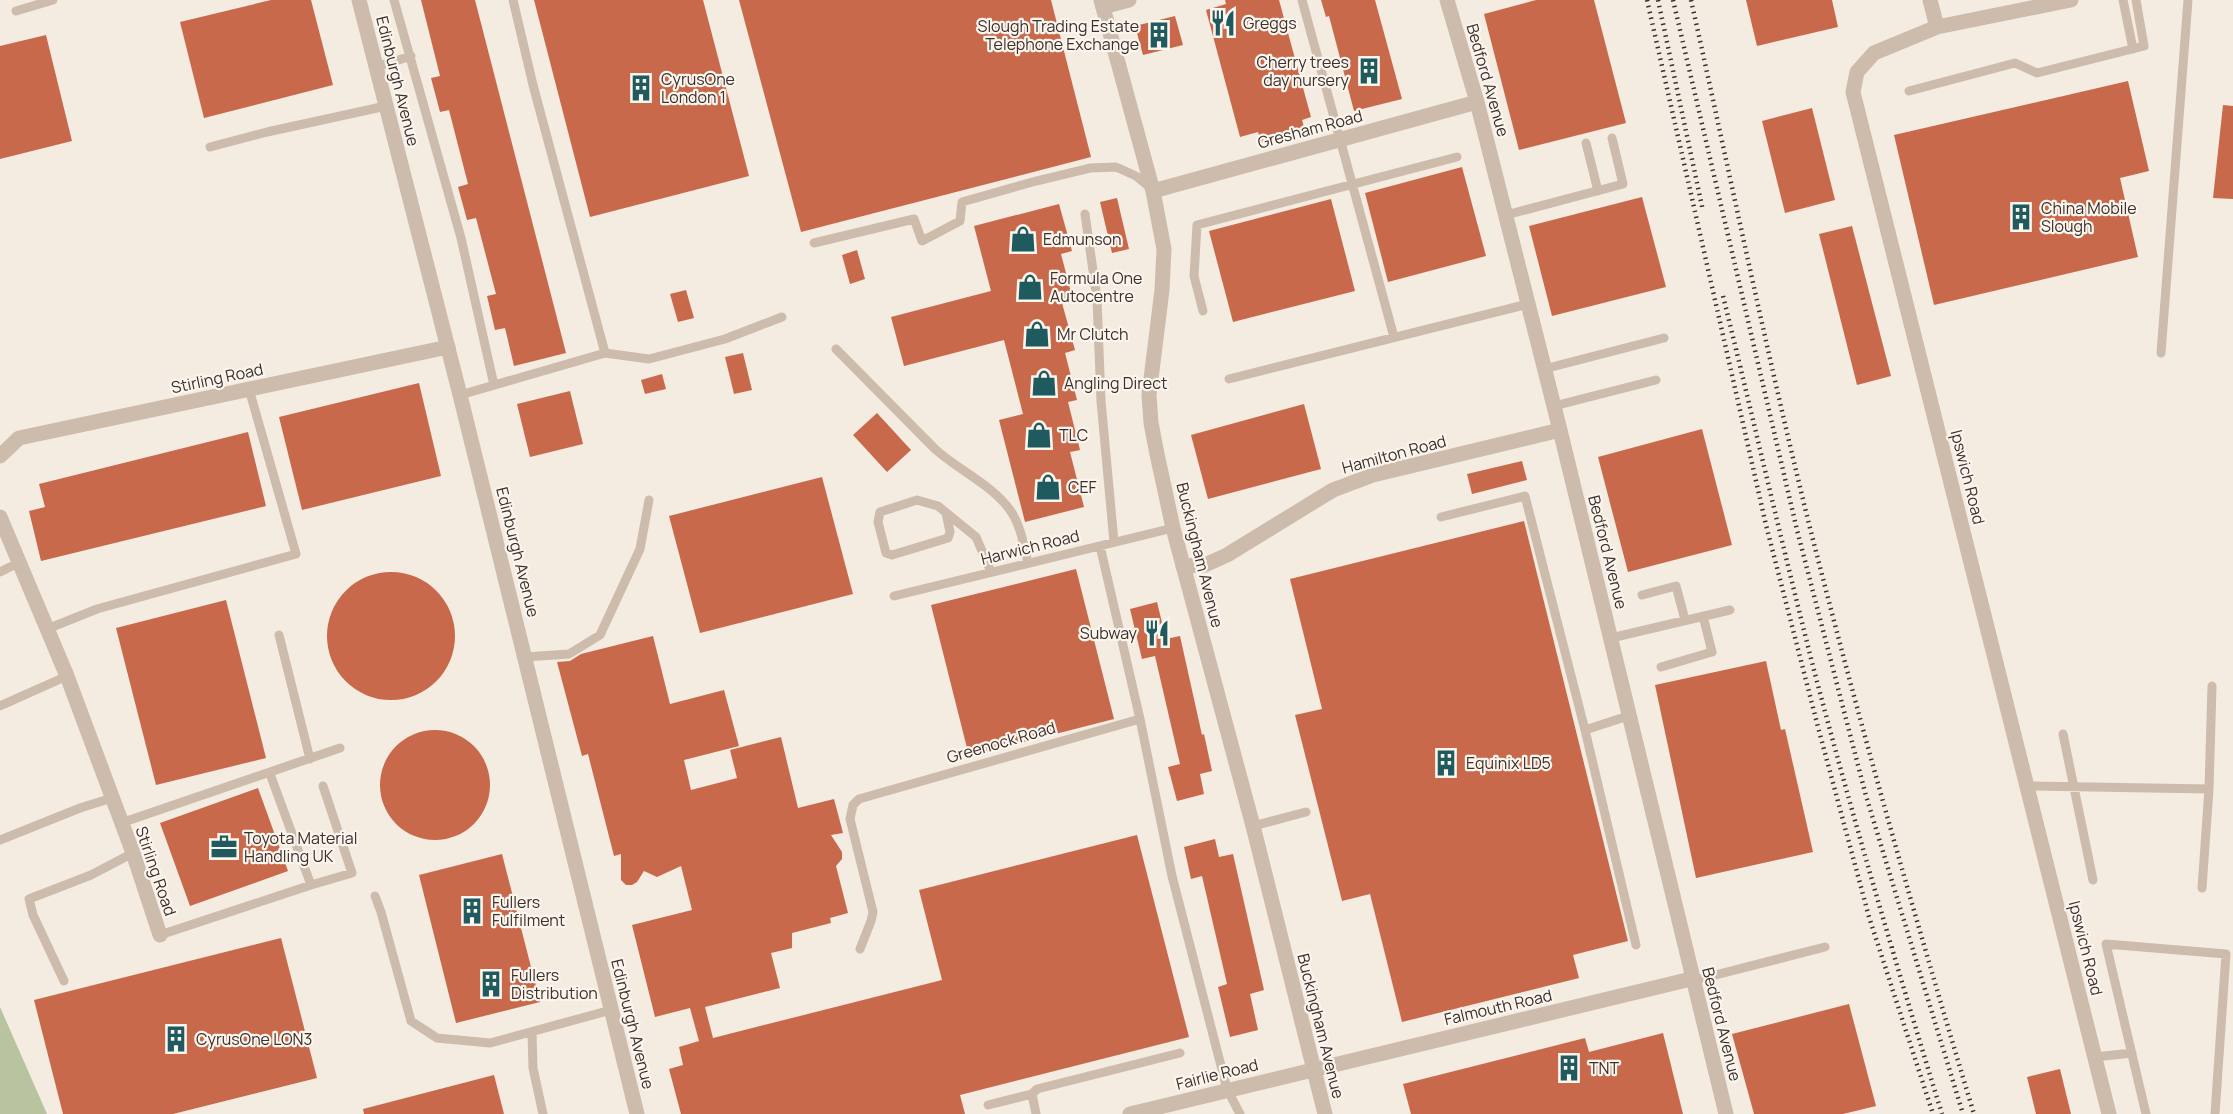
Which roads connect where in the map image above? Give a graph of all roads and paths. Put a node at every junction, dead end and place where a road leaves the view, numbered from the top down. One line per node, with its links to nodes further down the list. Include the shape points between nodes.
1 (53, 0): 14 (lane)
2 (359, 0): 18 (street, Edinburgh Avenue)
3 (394, 0): 17 (lane)
4 (513, 0): 41 (lane)
5 (1129, 0): 13 (street)
6 (1302, 0): 23 (lane)
7 (1446, 0): 20 (street, Bedford Avenue)
8 (1930, 0): 15 (street)
9 (2071, 0): 15 (street, Ipswich Road)
10 (2123, 0): 16 (lane)
11 (2136, 0): 16 (lane, via 2144,46)
12 (2188, 0): 40 (lane)
13 (1102, 3): 28 (street, Buckingham Avenue)
14 (16, 11)
15 (1937, 27): 84 (street, Ipswich Road, via 1874,53 1857,72 1853,92)
16 (2133, 49): 19 (lane, via 2037,73 2015,63)
17 (411, 56): 18 (lane); 45 (lane, via 461,238)
18 (376, 67): 21 (street, Edinburgh Avenue)
19 (1909, 91)
20 (1477, 102): 23 (street, Gresham Road); 31 (street, Bedford Avenue)
21 (386, 106): 25 (lane); 38 (street, Edinburgh Avenue)
22 (1612, 138): 29 (lane, via 1623,184)
23 (1342, 139): 27 (lane); 28 (street, Gresham Road)
24 (1586, 143): 29 (lane)
25 (210, 147)
26 (1457, 157): 27 (lane)
27 (1354, 184): 34 (lane, via 1197,225 1194,276); 36 (lane)
28 (1154, 191): 32 (lane, via 1136,176 1116,167 1090,168 962,202 960,221 922,241 914,219); 55 (street, Buckingham Avenue, via 1164,249 1149,395)
29 (1598, 191): 31 (lane)
30 (1085, 214): 56 (lane, via 1097,299)
31 (1506, 214): 33 (street, Bedford Avenue)
32 (814, 243)
33 (1528, 304): 36 (lane); 42 (street, Bedford Avenue)
34 (1203, 311)
35 (782, 317): 41 (lane, via 725,339 649,359)
36 (1394, 336): 43 (lane)
37 (1664, 338): 42 (lane)
38 (448, 347): 46 (street, Stirling Road); 47 (street, Edinburgh Avenue)
39 (836, 349): 59 (lane, via 943,456 1010,510)
40 (2161, 352)
41 (605, 353): 45 (lane)
42 (1544, 369): 48 (street, Bedford Avenue)
43 (1229, 379)
44 (1656, 380): 48 (lane)
45 (494, 385): 47 (lane)
46 (249, 389): 50 (street, Stirling Road, via 19,438); 68 (lane, via 296,554 97,609)
47 (460, 395): 71 (street, Edinburgh Avenue)
48 (1554, 406): 49 (street, Bedford Avenue)
49 (1560, 430): 60 (street, Hamilton Road, via 1373,475 1333,490 1227,555 1205,565); 70 (street, Bedford Avenue)
50 (1, 453)
51 (650, 500): 71 (lane, via 640,549 600,635 569,654)
52 (946, 513): 52 (lane, via 938,506 917,500 880,512 878,522 886,553 892,555 948,538); 62 (lane, via 976,537)
53 (0, 517): 58 (street, Stirling Road)
54 (1441, 517): 78 (lane, via 1525,496)
55 (1173, 528): 56 (lane, Harwich Road); 60 (street, Buckingham Avenue)
56 (1113, 542): 57 (lane, Harwich Road)
57 (1100, 546): 59 (lane, Harwich Road); 77 (lane)
58 (18, 563): 61 (lane); 68 (street, Stirling Road)
59 (1028, 563): 62 (lane, Harwich Road)
60 (1184, 566): 90 (street, Buckingham Avenue)
61 (0, 572)
62 (991, 572): 64 (lane, Harwich Road)
63 (1642, 595): 67 (lane, via 1676,586)
64 (894, 596)
65 (1730, 610): 66 (lane)
66 (1703, 616): 67 (lane); 72 (lane, via 1712,652)
67 (1685, 620): 70 (lane)
68 (47, 629): 73 (street, Stirling Road)
69 (279, 635): 81 (lane)
70 (1611, 638): 76 (street, Bedford Avenue)
71 (525, 657): 103 (street, Edinburgh Avenue)
72 (1661, 667)
73 (67, 676): 75 (lane); 87 (street, Stirling Road)
74 (2212, 686): 86 (lane)
75 (0, 706)
76 (1628, 716): 78 (lane); 101 (street, Bedford Avenue)
77 (1140, 719): 100 (lane, Greenock Road, via 859,800 853,805 850,819 873,912); 109 (lane, via 1172,876)
78 (1585, 730): 98 (lane)
79 (2062, 734): 85 (lane)
80 (340, 748): 81 (lane)
81 (310, 759): 82 (lane)
82 (270, 774): 89 (lane); 94 (lane)
83 (323, 786): 94 (lane, via 352,873)
84 (2027, 786): 85 (lane); 107 (street, Ipswich Road)
85 (2073, 787): 86 (lane); 93 (lane)
86 (2209, 789): 95 (lane)
87 (112, 798): 89 (street, Stirling Road); 91 (lane)
88 (1306, 812): 90 (lane)
89 (121, 823): 92 (street, Stirling Road)
90 (1253, 826): 108 (street, Buckingham Avenue)
91 (0, 840)
92 (133, 853): 97 (street, Stirling Road); 102 (lane, via 92,875 29,899)
93 (2093, 880)
94 (311, 885): 97 (lane)
95 (2202, 888)
96 (375, 896): 104 (lane, via 411,1021 437,1038 490,1043)
97 (159, 935)
98 (1636, 945)
99 (1825, 947): 101 (lane)
100 (860, 949)
101 (1692, 980): 108 (street, Falmouth Road); 118 (street, Bedford Avenue)
102 (64, 981)
103 (611, 1010): 104 (lane); 113 (street, Edinburgh Avenue)
104 (532, 1032): 112 (lane, via 533,1068)
105 (1180, 1053): 110 (lane, via 1037,1089)
106 (2132, 1053): 107 (lane); 120 (lane); 121 (lane, via 2106,944 2226,954)
107 (2095, 1058): 119 (street, Ipswich Road)
108 (1313, 1070): 109 (street, Fairlie Road); 117 (street, Buckingham Avenue)
109 (1227, 1089): 115 (street, Fairlie Road); 116 (lane)
110 (1032, 1094): 111 (lane); 114 (lane)
111 (988, 1104)
112 (543, 1114)
113 (637, 1114)
114 (1036, 1114)
115 (1130, 1114)
116 (1240, 1114)
117 (1325, 1114)
118 (1726, 1114)
119 (2109, 1114)
120 (2146, 1114)
121 (2215, 1114)

